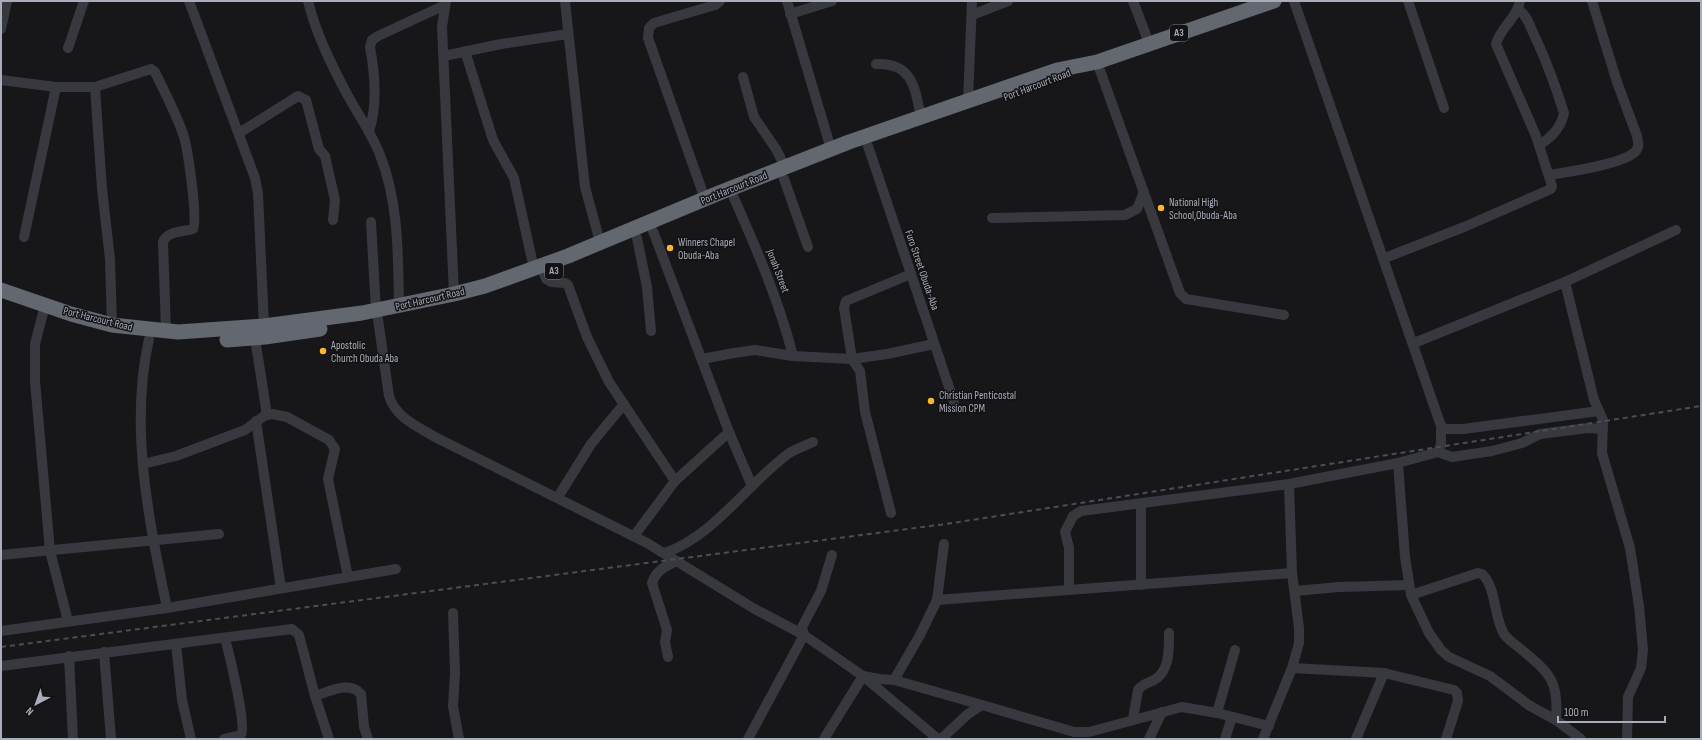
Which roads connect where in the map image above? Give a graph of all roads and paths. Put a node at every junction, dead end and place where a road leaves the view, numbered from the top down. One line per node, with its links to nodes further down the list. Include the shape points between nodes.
1 (7, 1): 20 (street)
2 (84, 1): 23 (street)
3 (189, 1): 36 (street)
4 (308, 1): 35 (street, via 330,61)
5 (565, 1): 21 (street)
6 (720, 1): 44 (street, via 715,5 654,22 649,28 648,38)
7 (787, 1): 18 (street)
8 (832, 1): 18 (street)
9 (972, 1): 19 (street)
10 (1008, 1): 19 (street)
11 (1133, 1): 22 (street)
12 (1274, 1): 22 (highway, A3)
13 (1294, 1): 54 (street)
14 (1408, 1): 33 (street)
15 (1592, 1): 41 (street, via 1639,145 1635,152 1625,158 1599,166)
16 (445, 3): 25 (street, via 442,27); 35 (street, via 372,40 370,46 374,118)
17 (1519, 5): 37 (street, via 1496,44); 37 (street, via 1529,19 1548,61 1564,114 1557,130)
18 (790, 14): 39 (street)
19 (972, 15): 32 (street)
20 (1, 29)
21 (568, 34): 24 (street); 52 (street, via 585,187)
22 (1149, 43): 27 (highway, A3)
23 (68, 48)
24 (465, 51): 25 (street); 55 (street, via 493,140 514,178)
25 (444, 56): 59 (street)
26 (876, 64): 34 (street, via 893,66 910,77)
27 (1090, 64): 32 (highway, Port Harcourt Road / A3, via 1058,70); 38 (highway, Port Harcourt Road / A3, via 1059,78); 42 (street)
28 (743, 77): 40 (street, via 754,117 776,149)
29 (1, 80): 30 (street)
30 (56, 87): 31 (street); 50 (street)
31 (95, 87): 66 (street, via 110,259); 67 (street, via 153,70 184,138 194,201 195,225 193,229 168,234 163,242)
32 (968, 101): 34 (highway, Port Harcourt Road / A3)
33 (1444, 108)
34 (921, 117): 39 (highway, Port Harcourt Road / A3)
35 (369, 131): 62 (street, via 389,180 397,234)
36 (239, 133): 46 (street, via 298,96 306,100 319,149 325,156 335,200); 69 (street, via 251,164 258,193)
37 (1539, 145): 41 (street)
38 (868, 146): 40 (highway, Port Harcourt Road / A3); 56 (street, Furo Street Obuda-Aba)
39 (831, 149): 40 (highway, Port Harcourt Road / A3)
40 (784, 173): 43 (highway, Port Harcourt Road / A3); 44 (highway, Port Harcourt Road / A3); 53 (street)
41 (1549, 175): 54 (street, via 1552,186 1547,192)
42 (1144, 192): 45 (street, via 1136,209 1125,215); 65 (street, via 1180,293 1186,299)
43 (734, 198): 49 (highway, Port Harcourt Road / A3); 73 (street, Jonah Street, via 783,318)
44 (705, 199): 52 (highway, Port Harcourt Road / A3)
45 (992, 218)
46 (333, 220)
47 (371, 222): 64 (street)
48 (1676, 230): 57 (street)
49 (653, 231): 51 (highway, Port Harcourt Road / A3); 74 (street)
50 (24, 237)
51 (637, 238): 55 (highway, Port Harcourt Road / A3); 68 (street, via 647,287)
52 (600, 242): 55 (highway, Port Harcourt Road / A3)
53 (808, 248)
54 (1385, 258): 71 (street)
55 (539, 271): 59 (highway, Port Harcourt Road / A3); 61 (highway, Port Harcourt Road / A3, via 486,294); 77 (street, via 551,282 565,283 568,286 587,337 609,382)
56 (911, 274): 72 (street, Furo Street Obuda-Aba); 75 (street, via 844,303)
57 (1565, 282): 71 (street); 78 (street, via 1594,400)
58 (1, 290): 66 (highway, Port Harcourt Road / A3, via 71,314)
59 (454, 294): 61 (highway, Port Harcourt Road / A3)
60 (1, 299): 63 (highway, Port Harcourt Road / A3)
61 (425, 305): 62 (highway, Port Harcourt Road / A3); 64 (highway, Port Harcourt Road / A3)
62 (399, 306): 64 (highway, Port Harcourt Road / A3)
63 (43, 313): 70 (highway, Port Harcourt Road / A3, via 113,335); 98 (street, via 36,344 35,381)
64 (377, 315): 69 (highway, Port Harcourt Road / A3); 91 (street, via 389,396 392,404 405,419 435,437)
65 (1284, 315)
66 (112, 324): 67 (highway, Port Harcourt Road / A3)
67 (166, 331): 69 (highway, Port Harcourt Road / A3)
68 (651, 331)
69 (259, 332): 70 (highway, Port Harcourt Road / A3, via 191,341); 79 (street)
70 (149, 340): 87 (street, via 140,421)
71 (1414, 343): 81 (street)
72 (934, 344): 75 (street); 76 (street, Furo Street Obuda-Aba)
73 (793, 356): 74 (street, via 755,350); 75 (street)
74 (702, 359): 83 (street)
75 (852, 360): 93 (street, via 860,371 865,412)
76 (954, 402)
77 (624, 404): 88 (street); 91 (street, via 591,444)
78 (1599, 411): 81 (street, via 1463,429 1445,429); 82 (street)
79 (267, 415): 80 (street); 105 (street, via 287,417 334,445 335,457 328,479)
80 (256, 421): 87 (street, via 245,430 176,456); 107 (street)
81 (1441, 426): 85 (street, via 1441,444)
82 (1603, 429): 85 (street, via 1588,428 1540,434 1522,443 1492,451 1452,457); 154 (street, via 1602,453 1630,548 1643,650 1641,668 1628,697)
83 (729, 432): 88 (street); 90 (street)
84 (813, 442): 90 (street, via 788,454)
85 (1438, 452): 86 (street)
86 (1398, 463): 89 (street); 109 (street)
87 (143, 464): 96 (street)
88 (675, 481): 95 (street)
89 (1289, 484): 92 (street); 104 (street)
90 (752, 486): 99 (street, via 704,531 682,546)
91 (558, 497): 95 (street)
92 (1141, 504): 106 (street); 108 (street, via 1091,509 1073,516 1065,532 1069,548)
93 (891, 513)
94 (218, 534): 96 (street)
95 (634, 536): 99 (street)
96 (153, 540): 98 (street); 112 (street)
97 (944, 544): 111 (street)
98 (50, 551): 100 (street); 114 (street)
99 (664, 554): 102 (street)
100 (1, 555)
101 (832, 555): 117 (street, via 821,591 802,627)
102 (677, 561): 117 (street); 123 (street, via 663,567 652,583 667,630 664,642)
103 (396, 569): 105 (street)
104 (1292, 573): 106 (street); 110 (street)
105 (348, 576): 107 (street)
106 (1141, 585): 108 (street)
107 (281, 588): 112 (street)
108 (1069, 590): 111 (street)
109 (1410, 590): 110 (street, via 1339,587); 135 (street, via 1428,633 1440,650 1461,664 1490,676 1530,706); 135 (street, via 1482,574 1504,634 1549,676 1557,694)
110 (1295, 591): 125 (street, via 1300,628)
111 (937, 600): 128 (street)
112 (167, 608): 114 (street)
113 (453, 613): 144 (street, via 453,706)
114 (68, 621): 115 (street)
115 (1, 631)
116 (1169, 633): 134 (street, via 1169,655 1163,671 1155,680 1138,690)
117 (804, 635): 127 (street); 145 (street)
118 (226, 638): 119 (street); 129 (street, via 292,630 298,635); 141 (street, via 243,731 241,735)
119 (176, 644): 121 (street); 140 (street, via 182,700)
120 (1235, 650): 132 (street)
121 (104, 652): 122 (street); 139 (street)
122 (69, 656): 124 (street); 138 (street)
123 (668, 657)
124 (1, 666)
125 (1292, 668): 126 (street); 136 (street)
126 (1384, 673): 152 (street); 153 (street, via 1454,690 1457,693 1458,701)
127 (863, 676): 128 (street); 146 (street); 147 (street)
128 (894, 680): 130 (street)
129 (314, 696): 142 (street); 143 (street, via 345,687 358,690 361,694 364,727)
130 (982, 705): 134 (street, via 1074,732 1089,732); 148 (street, via 968,714)
131 (1162, 712): 132 (street, via 1182,706); 134 (street); 149 (street)
132 (1217, 713): 133 (street)
133 (1232, 717): 136 (street); 150 (street)
134 (1133, 719)
135 (1556, 720): 137 (street)
136 (1269, 726): 151 (street)
137 (1577, 738)
138 (73, 739)
139 (111, 739)
140 (192, 739)
141 (224, 739)
142 (329, 739)
143 (368, 739)
144 (459, 739)
145 (748, 739)
146 (824, 739)
147 (938, 739)
148 (941, 739)
149 (1149, 739)
150 (1225, 739)
151 (1264, 739)
152 (1356, 739)
153 (1446, 739)
154 (1627, 739)

